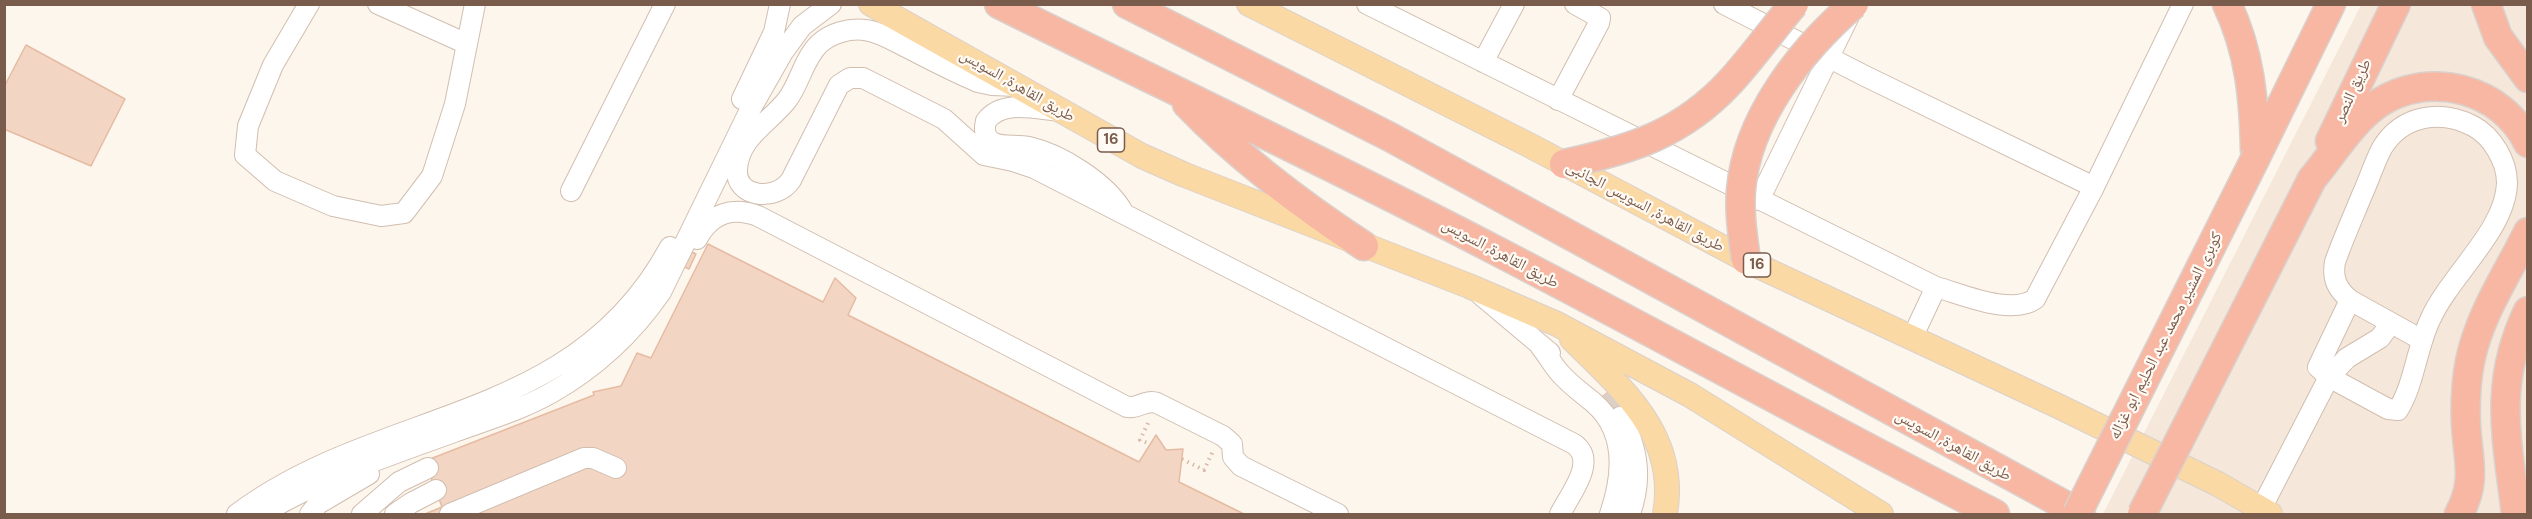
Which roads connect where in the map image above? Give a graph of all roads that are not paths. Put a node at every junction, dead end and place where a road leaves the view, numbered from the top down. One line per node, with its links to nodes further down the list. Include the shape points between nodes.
1 (309, 4): 22 (street, via 273,65 248,126 245,155 274,180 333,206 381,216 404,213 432,176 455,104)
2 (378, 4): 22 (street)
3 (475, 4): 22 (street)
4 (665, 4): 35 (street)
5 (780, 4): 59 (street, via 769,45 674,239 646,287 609,328 566,361 513,391 346,455 275,490)
6 (831, 4): 45 (street, via 802,26 783,52)
7 (871, 4): 26 (main road, طريق القاهرة, السويس / 16)
8 (999, 4): 27 (highway, طريق القاهرة, السويس)
9 (1127, 4): 74 (highway, طريق القاهرة, السويس, via 1390,137)
10 (1249, 4): 32 (main road, طريق القاهرة, السويس الجانبى / 16)
11 (1367, 4): 24 (street)
12 (1514, 4): 24 (street)
13 (1575, 4): 28 (street, via 1600,18)
14 (1724, 4): 23 (street)
15 (1794, 4): 32 (highway, bridge, via 1731,81 1695,114 1633,148)
16 (1854, 4): 23 (street); 40 (highway, bridge, via 1806,53 1759,126 1744,168 1741,190)
17 (2183, 4): 34 (street)
18 (2227, 4): 31 (highway, via 2249,64)
19 (2331, 4): 31 (highway)
20 (2396, 4): 33 (highway, طريق النصر)
21 (2486, 4): 25 (highway, via 2498,37)
22 (467, 44)
23 (1829, 57): 34 (street); 36 (street)
24 (1483, 62): 28 (street)
25 (2528, 78)
26 (1019, 86): 29 (main road, طريق القاهرة, السويس / 16); 37 (street, via 978,82 880,34 843,31 816,48 788,99 750,137 741,153 738,178 757,194 771,195 783,189 839,85 856,77 944,119 984,155 1024,164)
27 (1171, 87): 39 (highway, via 1262,173); 73 (highway, طريق القاهرة, السويس, via 1484,244)
28 (1558, 100): 36 (street)
29 (1060, 111): 37 (street, via 999,109 986,121 985,134 998,145 1040,150 1087,174 1109,191); 39 (main road, طريق القاهرة, السويس / 16, via 1185,176)
30 (2528, 143): 33 (highway, via 2492,102 2461,89 2427,86 2394,95 2366,114)
31 (2256, 157): 74 (highway, كوبرى المشير محمد عبد الحليم ابو غزاله, bridge)
32 (1564, 164): 40 (main road, طريق القاهرة, السويس الجانبى / 16)
33 (2312, 178): 75 (highway, bridge)
34 (2094, 187): 42 (street, via 2035,299 2027,304 2003,306)
35 (571, 191)
36 (1759, 200): 42 (street)
37 (1124, 214): 68 (street, via 1574,444 1583,454 1584,467)
38 (2528, 232): 76 (highway, via 2491,299 2475,340 2466,406 2472,477)
39 (1364, 246): 41 (main road, طريق القاهرة, السويس)
40 (1746, 260): 48 (main road, طريق القاهرة, السويس الجانبى / 16)
41 (1470, 286): 47 (main road, طريق القاهرة, السويس); 50 (street)
42 (1936, 287): 48 (street)
43 (2350, 300): 46 (street); 49 (street, via 2335,282 2335,262 2390,138 2403,125 2421,118 2441,116 2478,129 2493,143 2502,160 2507,180 2505,200 2499,218 2445,290); 51 (street, via 2318,364 2319,370)
44 (2528, 310): 77 (highway, via 2512,349 2505,390 2505,432)
45 (647, 313): 54 (street, via 612,349 551,393 508,413); 67 (street, via 671,288 705,227 730,211 751,213 1127,407 1157,402 1221,434 1229,439 1233,457 1241,466)
46 (2391, 323): 49 (street); 51 (street, via 2380,338 2347,357)
47 (1557, 324): 71 (main road, via 1628,394 1654,433 1667,480); 72 (main road, طريق القاهرة, السويس, via 1690,395)
48 (1912, 338): 58 (main road, طريق القاهرة, السويس الجانبى / 16, via 2218,484)
49 (2422, 340): 51 (street, via 2398,410 2388,409)
50 (1540, 346): 52 (street); 69 (street, via 1560,373 1604,414 1616,436 1620,461)
51 (2329, 377): 58 (street)
52 (1603, 396)
53 (1620, 417): 70 (street, via 1629,431 1637,461 1637,492)
54 (399, 452): 56 (street); 62 (street, via 318,504)
55 (616, 468): 57 (street, via 584,458)
56 (309, 487): 60 (street); 61 (street)
57 (437, 491): 63 (street, via 399,482); 64 (street, via 399,497); 65 (street); 66 (street)
58 (2265, 512)
59 (237, 514)
60 (262, 514)
61 (295, 514)
62 (310, 514)
63 (362, 514)
64 (377, 514)
65 (394, 514)
66 (413, 514)
67 (1338, 514)
68 (1560, 514)
69 (1611, 514)
70 (1630, 514)
71 (1665, 514)
72 (1881, 514)
73 (1995, 514)
74 (2079, 514)
75 (2142, 514)
76 (2459, 514)
77 (2516, 514)

